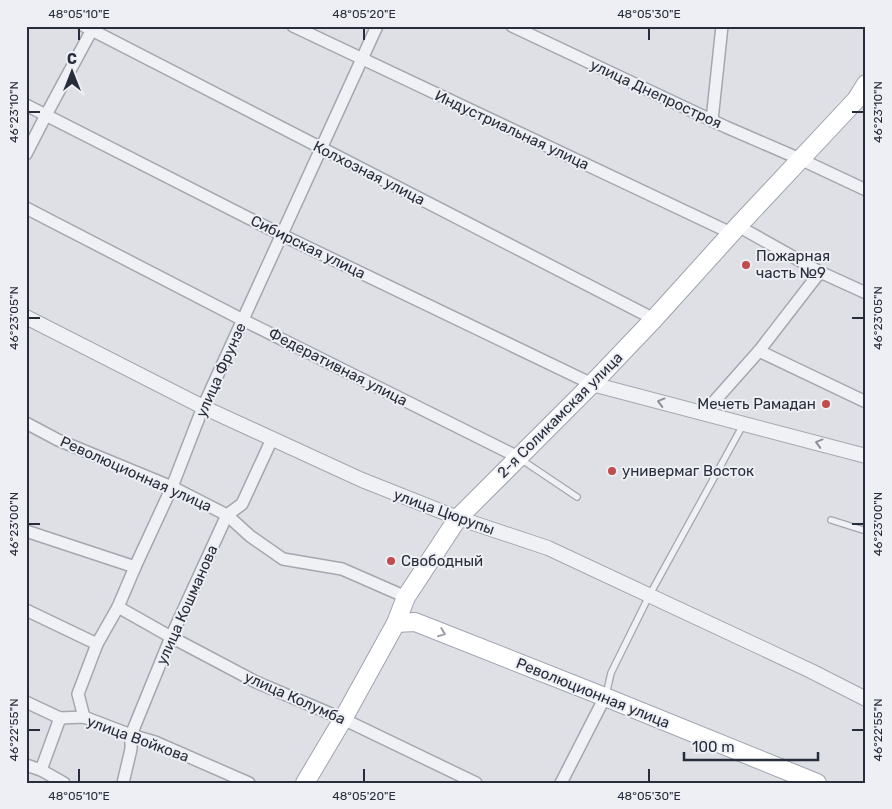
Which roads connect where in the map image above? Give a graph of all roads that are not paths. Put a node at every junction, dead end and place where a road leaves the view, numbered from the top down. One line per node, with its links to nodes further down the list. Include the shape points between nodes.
1 (293, 26): 6 (street, Индустриальная улица)
2 (377, 26): 6 (street, улица Фрунзе)
3 (512, 26): 10 (street, улица Днепростроя)
4 (722, 26): 10 (street)
5 (90, 28): 9 (street); 11 (street, Колхозная улица)
6 (362, 59): 11 (street, улица Фрунзе); 16 (street, Индустриальная улица)
7 (866, 84): 13 (main road, 2-я Соликамская улица, via 856,100)
8 (26, 105): 9 (street, Сибирская улица)
9 (46, 115): 12 (street); 17 (street, Сибирская улица)
10 (712, 120): 13 (street, улица Днепростроя)
11 (321, 148): 17 (street, улица Фрунзе); 21 (street, Колхозная улица)
12 (26, 154)
13 (800, 159): 14 (street, улица Днепростроя); 16 (main road, 2-я Соликамская улица)
14 (866, 190)
15 (26, 208): 22 (street, Федеративная улица)
16 (735, 230): 18 (street, Индустриальная улица); 21 (main road, 2-я Соликамская улица)
17 (282, 235): 22 (street, улица Фрунзе); 24 (street, Сибирская улица)
18 (820, 272): 19 (street, Индустриальная улица); 23 (street)
19 (866, 293)
20 (26, 317): 26 (street, улица Цюрупы)
21 (654, 319): 24 (main road, 2-я Соликамская улица)
22 (243, 320): 26 (street, улица Фрунзе); 32 (street, Федеративная улица)
23 (759, 351): 25 (street); 27 (street)
24 (592, 384): 27 (street, one-way to 24); 32 (main road, 2-я Соликамская улица)
25 (866, 402)
26 (203, 406): 30 (street, улица Цюрупы); 33 (street, улица Фрунзе)
27 (704, 413): 29 (street)
28 (26, 423): 33 (street, Революционная улица, via 58,440)
29 (744, 424): 31 (street, one-way to 29); 41 (lane)
30 (272, 439): 35 (street, улица Кошманова, via 242,504); 36 (street, улица Цюрупы, via 362,480)
31 (866, 456)
32 (518, 457): 34 (lane); 36 (main road, 2-я Соликамская улица)
33 (172, 487): 35 (street, Революционная улица); 40 (street, улица Фрунзе)
34 (577, 497)
35 (227, 515): 42 (street, Революционная улица, via 283,559 342,569); 46 (street, улица Кошманова)
36 (458, 518): 41 (street, улица Цюрупы, via 548,548); 42 (main road, 2-я Соликамская улица)
37 (831, 520): 39 (lane)
38 (26, 531): 40 (street)
39 (866, 532)
40 (135, 567): 43 (street, улица Фрунзе)
41 (649, 596): 48 (lane, via 611,673); 49 (street, улица Цюрупы)
42 (406, 597): 45 (main road, 2-я Соликамская улица)
43 (118, 607): 46 (street, улица Колумба); 47 (street, улица Фрунзе)
44 (26, 610): 47 (street)
45 (396, 623): 48 (main road, Революционная улица, one-way to 48, via 415,622); 53 (main road, 2-я Соликамская улица)
46 (171, 637): 53 (street, улица Колумба, via 256,682); 54 (street, улица Кошманова)
47 (97, 644): 51 (street, улица Фрунзе, via 78,694)
48 (605, 697): 62 (street); 63 (main road, Революционная улица)
49 (866, 699)
50 (26, 702): 52 (street, улица Войкова)
51 (84, 717): 52 (street, улица Войкова); 54 (street, улица Войкова)
52 (60, 718): 56 (street)
53 (343, 719): 60 (main road, 2-я Соликамская улица); 61 (street, улица Колумба)
54 (131, 736): 58 (street, улица Кошманова); 59 (street, улица Войкова, via 155,742)
55 (26, 765): 56 (street)
56 (41, 770): 57 (street)
57 (64, 783)
58 (123, 783)
59 (249, 783)
60 (305, 783)
61 (476, 783)
62 (561, 783)
63 (817, 783)

